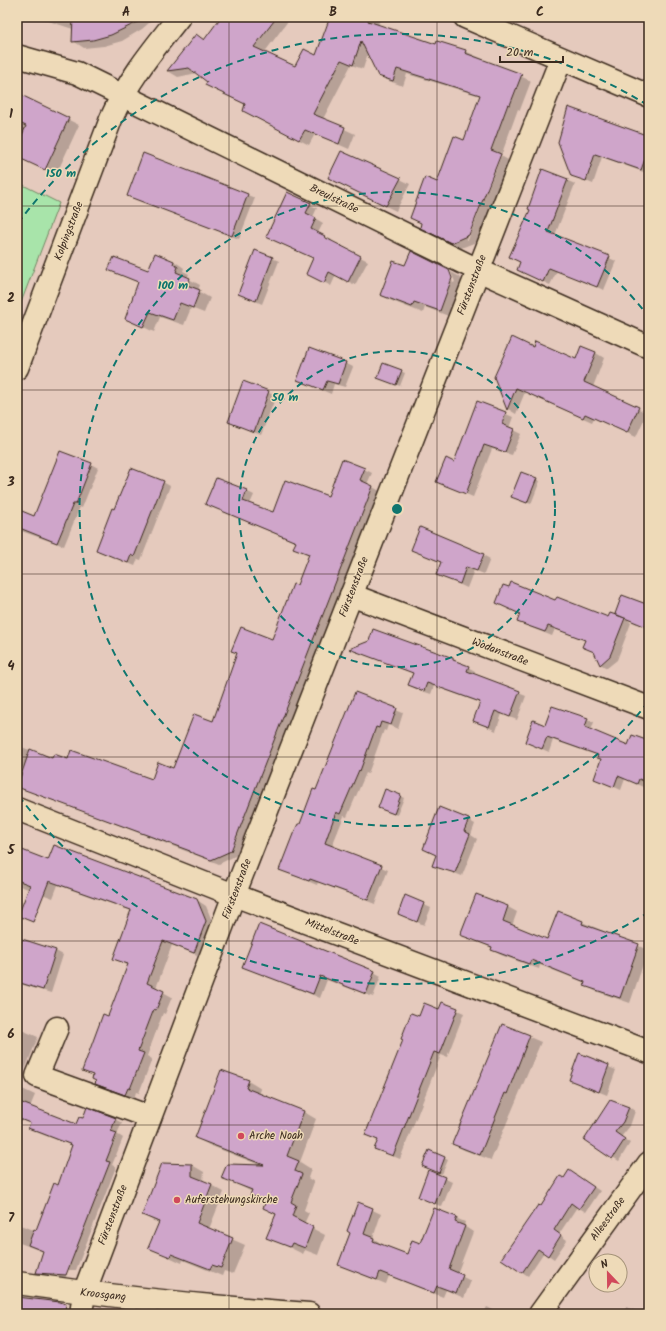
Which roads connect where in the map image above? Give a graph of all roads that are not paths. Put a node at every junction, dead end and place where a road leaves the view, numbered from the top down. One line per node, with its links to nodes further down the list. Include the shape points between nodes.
1 (178, 17): 5 (street, Kolpingstraße)
2 (465, 17): 4 (street)
3 (17, 56): 5 (street, Breulstraße, via 77,73)
4 (561, 59): 6 (street); 7 (street, Fürstenstraße)
5 (122, 94): 7 (street, Breulstraße); 9 (street, Kolpingstraße)
6 (649, 96)
7 (478, 270): 8 (street, Breulstraße); 10 (street, Fürstenstraße)
8 (649, 347)
9 (17, 368)
10 (351, 595): 11 (street, Wodanstraße); 13 (street, Fürstenstraße)
11 (649, 708)
12 (17, 809): 13 (street, Mittelstraße)
13 (234, 895): 15 (street, Mittelstraße); 16 (street, Fürstenstraße)
14 (57, 1028): 16 (street, via 37,1076)
15 (649, 1052)
16 (150, 1117): 19 (street, Fürstenstraße)
17 (649, 1163): 21 (street, Alleestraße)
18 (17, 1284): 19 (street, Kroosgang)
19 (82, 1304): 20 (street, Kroosgang, via 226,1308)
20 (309, 1314)
21 (540, 1314)

